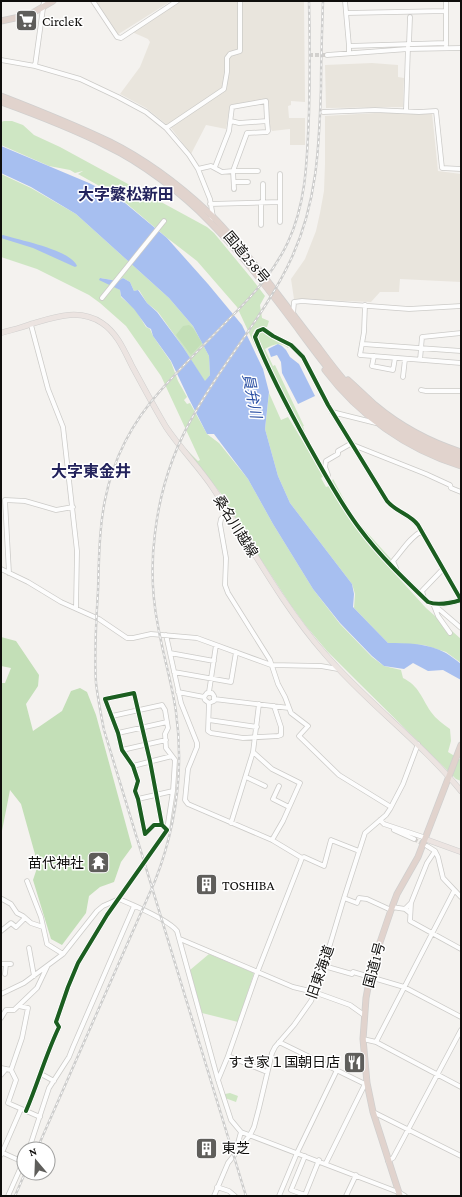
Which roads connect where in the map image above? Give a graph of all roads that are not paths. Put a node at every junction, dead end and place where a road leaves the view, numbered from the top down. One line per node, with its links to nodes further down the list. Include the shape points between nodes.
1 (44, 1): 8 (street)
2 (53, 1): 8 (highway)
3 (93, 1): 4 (street, via 120,38)
4 (177, 1)
5 (240, 1): 26 (street, via 240,51 230,54 227,58 228,72 224,89)
6 (346, 1): 10 (street)
7 (446, 1): 9 (street)
8 (43, 8): 12 (highway, via 19,18); 20 (street)
9 (446, 11): 10 (street); 13 (street)
10 (346, 13): 14 (street)
11 (410, 17): 15 (street)
12 (1, 20)
13 (446, 45): 15 (street); 16 (street)
14 (349, 46): 15 (street); 17 (street)
15 (409, 46): 17 (street); 22 (street)
16 (461, 48)
17 (349, 53): 18 (street)
18 (328, 55)
19 (1, 60): 20 (street)
20 (35, 66): 26 (street, via 80,79 146,112)
21 (1, 97): 40 (highway, 国道258号, via 108,146 162,181)
22 (406, 110): 23 (street); 29 (street, via 437,111 442,168)
23 (323, 112)
24 (230, 121): 25 (street); 25 (street, via 232,107 266,101); 27 (street)
25 (267, 121): 30 (street, via 267,132 247,133)
26 (166, 128): 28 (street)
27 (215, 167): 28 (street); 30 (street, via 222,172)
28 (198, 169): 39 (street)
29 (461, 169)
30 (233, 171): 31 (street); 33 (street)
31 (258, 171)
32 (280, 174): 38 (street)
33 (234, 182): 34 (street); 36 (street)
34 (248, 182)
35 (263, 184): 37 (street)
36 (234, 188)
37 (262, 202): 38 (street); 39 (street); 43 (street)
38 (280, 202): 42 (street)
39 (210, 204): 40 (street)
40 (211, 219): 47 (highway, 国道258号, via 252,261); 53 (highway, 国道258号, via 249,264)
41 (164, 221): 44 (street)
42 (280, 222)
43 (261, 225)
44 (102, 298)
45 (365, 305): 46 (street, via 409,309); 47 (street, via 294,302); 51 (street)
46 (461, 306)
47 (293, 314): 60 (highway, 国道258号)
48 (31, 324): 49 (main road, 桑名川越線); 74 (street, via 48,389 63,427); 75 (main road, 桑名川越線, via 73,314 94,319 109,329 122,347 166,426 203,474)
49 (1, 333)
50 (461, 333): 52 (street, via 422,337)
51 (363, 344): 52 (street); 55 (street, via 360,355)
52 (421, 348): 54 (street); 58 (street)
53 (313, 350): 65 (highway, via 320,363 349,399); 68 (highway, 国道258号, via 351,394 379,420 406,437)
54 (461, 351)
55 (374, 356): 56 (street); 56 (street, via 372,366 393,370)
56 (395, 358): 57 (street)
57 (405, 359): 58 (street); 61 (street)
58 (420, 360): 59 (street)
59 (461, 363)
60 (334, 368): 67 (highway, via 398,422 431,440); 68 (highway, 国道258号, via 353,390 391,422)
61 (403, 377)
62 (420, 390): 63 (street)
63 (461, 391)
64 (332, 412): 65 (street); 66 (street); 72 (street, via 295,348 263,329 258,331 255,337 276,385)
65 (377, 423): 71 (highway, via 408,444)
66 (352, 444): 72 (street, via 326,461); 73 (street, via 426,474); 76 (street, via 391,506 414,520)
67 (461, 452)
68 (448, 454): 69 (highway, 国道258号); 70 (highway, 国道258号)
69 (461, 456)
70 (461, 461)
71 (461, 466)
72 (330, 482): 79 (street, via 360,530)
73 (461, 492)
74 (73, 507): 80 (street, via 56,510 25,501 5,500); 84 (street, via 77,551)
75 (227, 512): 92 (street, via 220,524 226,558 225,585); 93 (main road, 桑名川越線, via 290,610)
76 (422, 531): 78 (street); 79 (street, via 406,544 393,561)
77 (1, 569): 80 (street)
78 (443, 569): 81 (street, via 422,590); 82 (street)
79 (395, 570): 81 (street)
80 (9, 573): 84 (street)
81 (424, 598): 83 (street)
82 (461, 600): 83 (street)
83 (433, 604): 85 (street); 86 (street)
84 (76, 608): 87 (street, via 99,619 127,638 151,634)
85 (461, 628)
86 (450, 633)
87 (166, 635): 88 (street, via 197,638); 90 (street)
88 (216, 645): 89 (street); 91 (street)
89 (236, 652): 92 (street); 95 (street, via 231,682)
90 (170, 653): 91 (street); 94 (street)
91 (214, 661): 95 (street)
92 (271, 665): 93 (street); 103 (street)
93 (338, 669): 114 (main road, 桑名川越線)
94 (174, 672): 95 (street); 96 (street)
95 (211, 679): 97 (street)
96 (178, 692): 98 (street); 132 (street, via 197,743 188,769 185,800 188,804)
97 (209, 692): 98 (street); 99 (street)
98 (204, 697): 100 (street)
99 (214, 699): 100 (street); 101 (street)
100 (209, 703): 106 (street)
101 (259, 704): 102 (street); 108 (street)
102 (274, 706): 103 (street); 111 (street, via 282,727 281,735)
103 (289, 708): 130 (street, via 290,713 308,726 299,736 339,775)
104 (138, 710): 105 (street); 105 (street, via 134,693 105,699); 107 (street, via 162,705); 109 (street)
105 (112, 716): 110 (street)
106 (209, 720): 108 (street); 111 (street, via 208,731 211,733)
107 (167, 722): 109 (street); 112 (street)
108 (257, 727): 111 (street)
109 (142, 728): 110 (street); 113 (street)
110 (118, 733): 116 (street)
111 (256, 738): 117 (street)
112 (166, 740): 113 (street); 118 (street, via 166,748)
113 (146, 744): 116 (street); 119 (street)
114 (418, 744): 122 (main road, 桑名川越線); 130 (street, 旧東海道)
115 (461, 745): 122 (highway, 国道1号)
116 (122, 750): 120 (street)
117 (253, 752): 121 (street); 129 (street, via 272,769 300,783)
118 (172, 756): 119 (street); 125 (street, via 175,760)
119 (150, 762): 120 (street); 127 (street)
120 (133, 766): 128 (street, via 138,781 135,791)
121 (246, 777): 123 (street); 132 (street)
122 (449, 777): 126 (main road, 桑名川越線); 136 (highway, 国道1号)
123 (265, 786)
124 (279, 786): 129 (street, via 273,799)
125 (173, 791): 127 (street); 135 (street)
126 (461, 791)
127 (156, 796): 128 (street); 134 (street)
128 (138, 799): 134 (street, via 145,834 154,825)
129 (289, 807): 138 (street)
130 (391, 807): 131 (street, 旧東海道)
131 (380, 820): 133 (street); 140 (street, 旧東海道, via 365,834)
132 (231, 823): 138 (street)
133 (384, 824): 136 (street); 137 (street)
134 (162, 825): 135 (street)
135 (167, 830): 150 (street)
136 (426, 838): 142 (main road); 153 (highway, 国道1号)
137 (414, 839)
138 (272, 840): 143 (street)
139 (427, 846): 141 (street)
140 (359, 851): 143 (street, via 331,840 324,866); 148 (street, 旧東海道)
141 (435, 851): 146 (street, via 442,876); 151 (street, via 427,863)
142 (461, 852)
143 (302, 858): 167 (street)
144 (27, 880): 157 (street)
145 (461, 888): 146 (street)
146 (456, 891): 147 (street); 159 (street)
147 (461, 897)
148 (344, 898): 153 (street, via 357,903 359,898 367,899); 165 (street, 旧東海道)
149 (2, 899): 156 (street)
150 (120, 899): 152 (street); 163 (street, via 97,911); 186 (street, via 107,915 78,963 61,1006 56,1022 59,1027)
151 (411, 903): 154 (street); 155 (street)
152 (134, 906): 160 (street, via 171,925 177,930); 190 (street, via 74,1047)
153 (392, 909): 154 (street); 170 (highway, 国道1号)
154 (405, 909): 155 (street)
155 (410, 913): 159 (street, via 410,922)
156 (25, 918): 157 (street); 158 (street, via 16,927 11,923)
157 (43, 927): 163 (street, via 47,944)
158 (1, 931)
159 (432, 933): 162 (street); 171 (street)
160 (180, 939): 167 (street); 189 (street)
161 (29, 948): 169 (street)
162 (461, 949)
163 (63, 954): 166 (street)
164 (1, 964): 168 (street, via 8,964)
165 (324, 966): 170 (street); 172 (street, 旧東海道)
166 (47, 967): 169 (street); 174 (street, via 37,988)
167 (257, 973): 172 (street); 182 (street)
168 (5, 974)
169 (34, 976): 173 (street)
170 (369, 978): 171 (street); 175 (highway, 国道1号)
171 (404, 987): 177 (street); 181 (street)
172 (314, 992): 175 (street, via 350,1005); 180 (street, 旧東海道, via 305,1010)
173 (1, 994)
174 (19, 1006): 176 (street, via 14,1010 6,1010); 183 (street, via 28,1008 22,1038)
175 (364, 1015): 179 (highway, 国道1号)
176 (1, 1018)
177 (461, 1018)
178 (461, 1030): 188 (street)
179 (363, 1039): 181 (street); 191 (highway, 国道1号)
180 (279, 1042): 184 (street); 185 (street, 旧東海道, via 272,1052)
181 (376, 1042): 188 (street)
182 (228, 1056): 185 (street); 189 (street)
183 (6, 1069): 187 (street); 193 (street, via 16,1080 8,1102)
184 (337, 1070): 191 (street); 203 (street)
185 (267, 1072): 199 (street, 旧東海道, via 260,1108)
186 (41, 1074): 190 (street); 194 (street)
187 (1, 1075)
188 (438, 1075): 192 (street); 197 (street)
189 (218, 1080): 198 (street, via 231,1120)
190 (54, 1081): 196 (street)
191 (366, 1083): 195 (highway, 国道1号); 209 (street)
192 (461, 1087)
193 (21, 1108): 194 (street); 202 (street)
194 (26, 1111): 196 (street)
195 (373, 1112): 197 (street); 208 (highway, 国道1号)
196 (40, 1117): 200 (street)
197 (408, 1129): 205 (street); 208 (street, via 393,1158)
198 (241, 1132): 199 (street); 201 (street, via 238,1143)
199 (250, 1136): 201 (street, 旧東海道); 203 (street)
200 (32, 1141)
201 (240, 1149): 212 (street, 旧東海道, via 228,1163)
202 (1, 1153): 206 (street)
203 (297, 1153): 204 (street); 217 (street)
204 (304, 1156): 207 (street); 207 (street, via 291,1190 305,1195)
205 (461, 1156)
206 (16, 1158)
207 (318, 1160): 209 (street)
208 (388, 1161): 213 (highway, 国道1号)
209 (326, 1163): 210 (street)
210 (356, 1175): 213 (street); 218 (street)
211 (16, 1178): 214 (street)
212 (217, 1187): 215 (street, 旧東海道); 216 (street)
213 (399, 1194): 219 (street)
214 (8, 1196)
215 (214, 1196)
216 (235, 1196)
217 (279, 1196)
218 (346, 1196)
219 (405, 1196)

